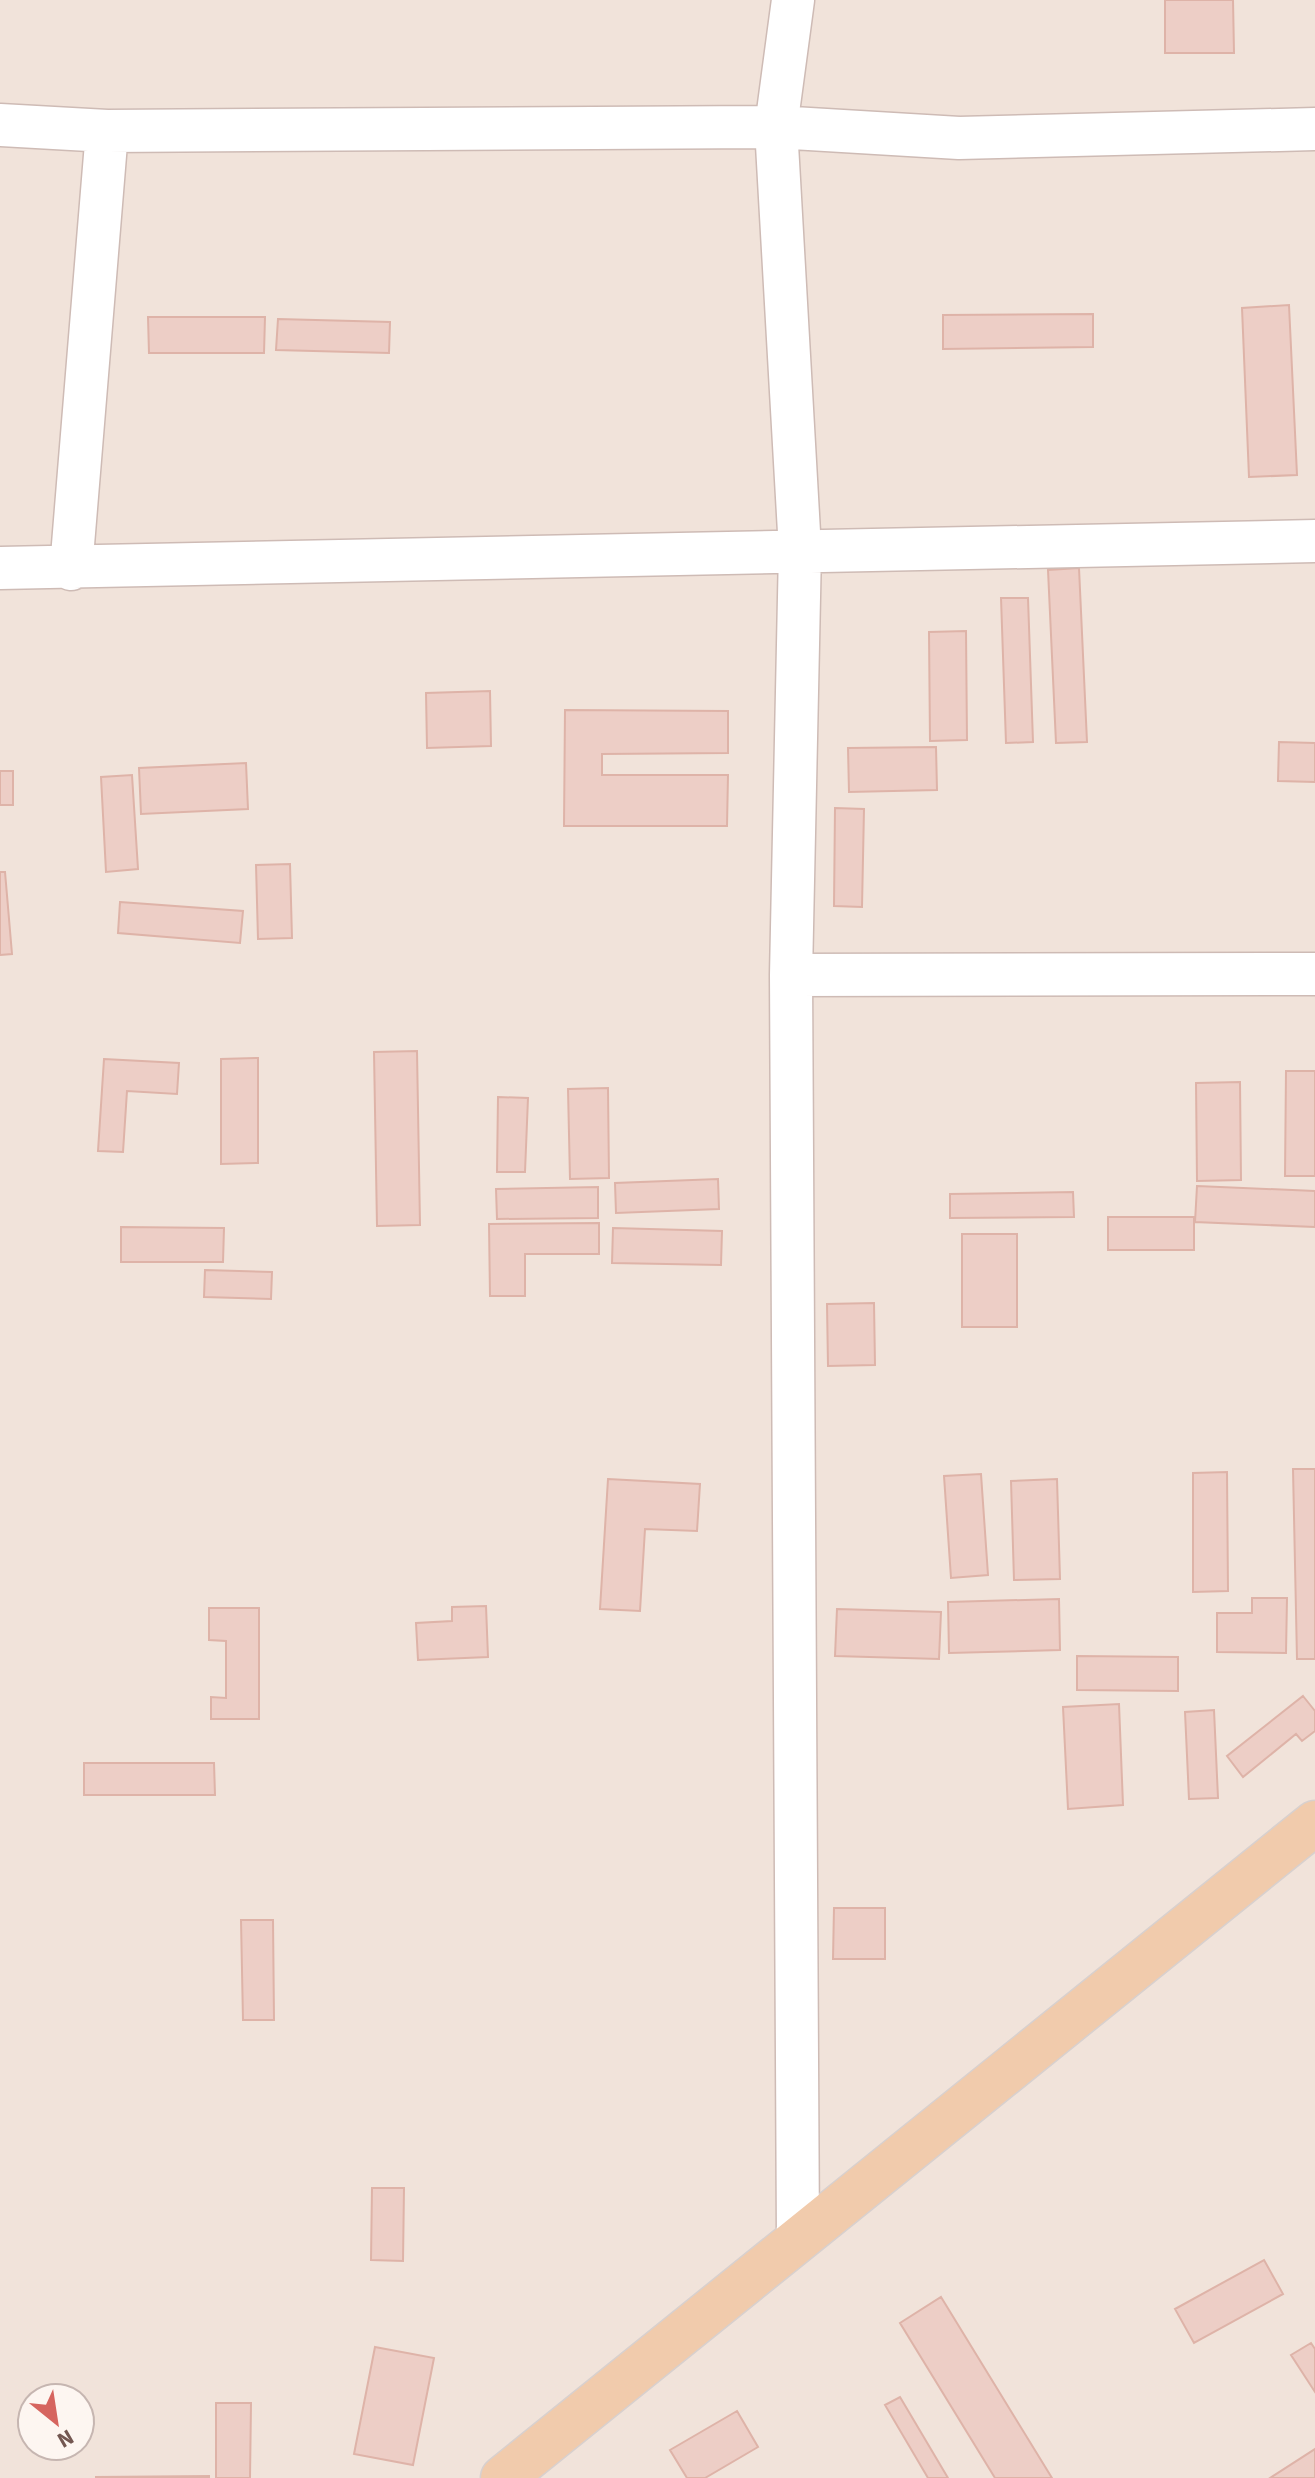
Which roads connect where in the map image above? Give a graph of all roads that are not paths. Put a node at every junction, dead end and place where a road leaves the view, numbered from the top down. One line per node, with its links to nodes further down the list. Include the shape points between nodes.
1 (793, 0): 3 (street)
2 (0, 125): 5 (street)
3 (776, 127): 4 (street, via 959,138); 5 (street); 7 (street)
4 (1315, 129)
5 (107, 131): 9 (street)
6 (1315, 541): 7 (street)
7 (800, 550): 9 (street); 11 (street)
8 (0, 568): 9 (street)
9 (71, 569)
10 (1315, 974): 11 (street)
11 (791, 975): 13 (street)
12 (1315, 1823): 13 (main road)
13 (798, 2240): 14 (main road)
14 (503, 2478)

